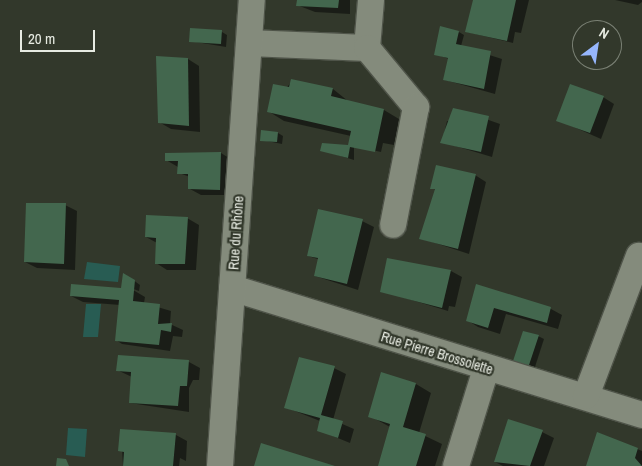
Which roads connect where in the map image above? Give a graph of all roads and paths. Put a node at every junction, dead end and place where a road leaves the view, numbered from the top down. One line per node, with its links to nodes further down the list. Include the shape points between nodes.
1 (252, 0): 3 (street, Rue du Rhône)
2 (372, 0): 4 (street)
3 (249, 43): 4 (street); 7 (street, Rue du Rhône)
4 (367, 48): 5 (street, via 416,107)
5 (393, 225)
6 (639, 256): 9 (street)
7 (232, 288): 8 (street, Rue Pierre Brossolette); 11 (street, Rue du Rhône)
8 (486, 369): 9 (street, Rue Pierre Brossolette); 12 (street)
9 (586, 396): 10 (street, Rue Pierre Brossolette)
10 (642, 415)
11 (220, 466)
12 (456, 466)

